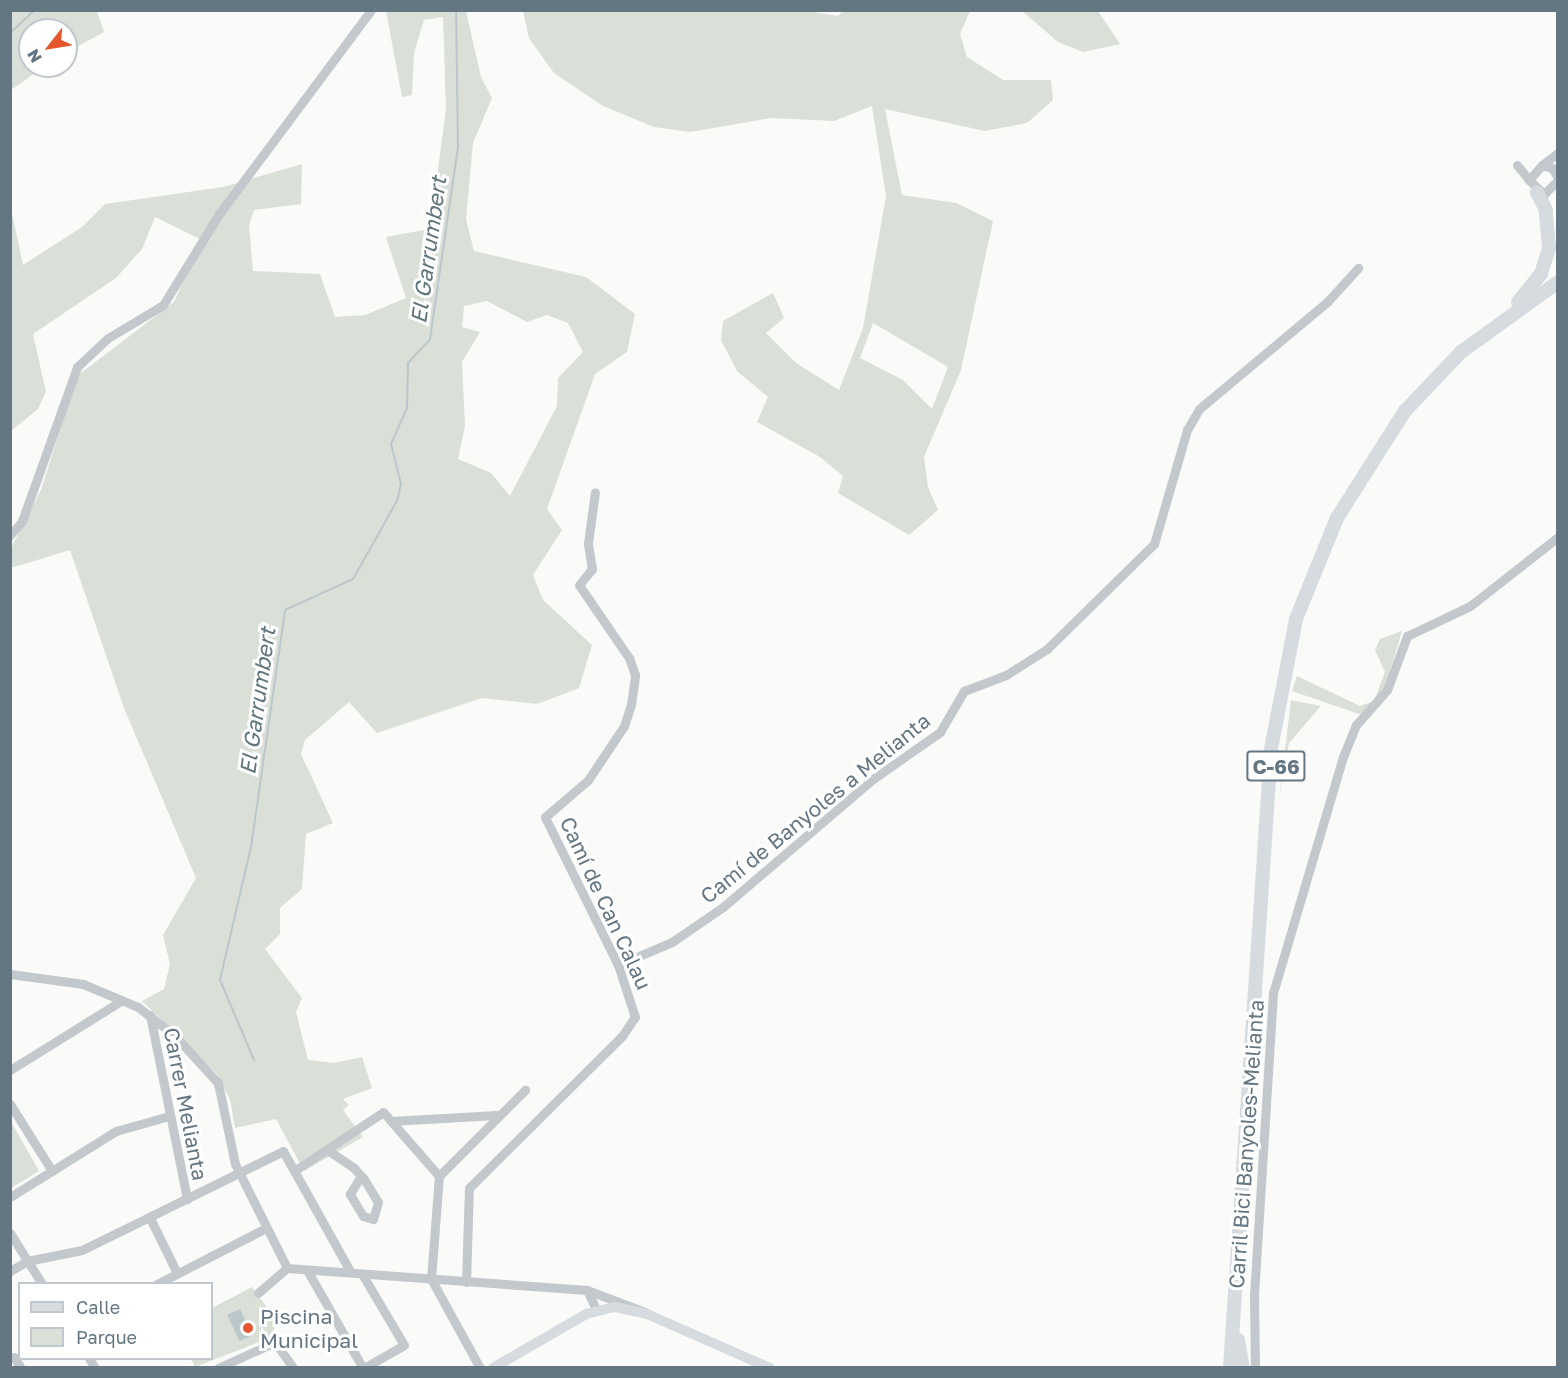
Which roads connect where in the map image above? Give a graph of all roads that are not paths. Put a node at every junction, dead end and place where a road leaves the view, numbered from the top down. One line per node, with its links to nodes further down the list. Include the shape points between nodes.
1 (371, 10): 12 (street, via 219,214 163,305 108,338 77,368 22,521)
2 (1557, 154): 3 (street); 4 (street)
3 (1539, 166): 4 (street); 5 (street); 5 (street, via 1519,163)
4 (1557, 177): 6 (street, via 1550,192)
5 (1529, 180): 6 (street)
6 (1537, 192): 10 (highway, via 1546,210 1546,262 1534,284)
7 (1358, 268): 14 (street, Camí de Banyoles a Melianta, via 1328,301 1199,409 1187,430 1154,544 1047,649 1006,675 964,691 940,732 873,779 723,907 672,942)
8 (1557, 282): 10 (highway, C-66)
9 (1557, 291): 52 (highway, C-66, via 1453,372 1395,436 1342,521 1302,621 1277,749)
10 (1491, 328): 52 (highway, C-66, via 1430,382 1374,453 1324,544 1289,645 1271,749)
11 (595, 492): 14 (street, Camí de Can Calau, via 588,543 592,569 579,585 629,657 636,675 624,726 588,780 545,818)
12 (10, 535)
13 (1557, 537): 54 (street, Carril Bici Banyoles-Melianta, via 1470,606 1407,636 1387,690 1356,725 1273,993)
14 (618, 965): 45 (street, Camí de Can Calau, via 635,1017 582,1076 469,1188)
15 (10, 974): 16 (street, via 54,977)
16 (121, 1000): 17 (street); 18 (street)
17 (150, 1015): 22 (street, Carrer Melianta); 27 (street, via 218,1083)
18 (10, 1070)
19 (525, 1090): 21 (street)
20 (10, 1104): 26 (street)
21 (496, 1115): 23 (street); 29 (street)
22 (169, 1116): 26 (street, via 128,1126); 31 (street, Carrer Melianta)
23 (391, 1121): 24 (street, via 382,1112); 29 (street)
24 (329, 1151): 25 (street); 28 (street)
25 (297, 1169): 27 (street, via 288,1154 277,1153); 39 (street)
26 (52, 1171): 30 (street)
27 (239, 1173): 31 (street); 33 (street)
28 (361, 1176)
29 (438, 1176): 42 (street)
30 (10, 1197)
31 (187, 1199): 32 (street)
32 (150, 1218): 35 (street, via 82,1250); 40 (street)
33 (266, 1228): 36 (street); 40 (street)
34 (10, 1233): 35 (street)
35 (27, 1261): 38 (street); 43 (street)
36 (287, 1268): 37 (street); 47 (street)
37 (307, 1270): 39 (street); 58 (street)
38 (10, 1271)
39 (350, 1271): 41 (street)
40 (177, 1273): 44 (street)
41 (362, 1274): 42 (street); 58 (street, via 404,1345)
42 (430, 1280): 45 (street); 59 (street)
43 (41, 1282)
44 (161, 1282)
45 (466, 1282): 46 (street)
46 (587, 1290): 48 (street); 50 (street)
47 (258, 1293)
48 (609, 1295): 49 (street); 51 (street)
49 (609, 1308): 50 (main road); 51 (main road)
50 (597, 1311): 60 (main road)
51 (647, 1314): 61 (main road)
52 (1235, 1335): 54 (highway); 62 (highway); 63 (highway, C-66); 64 (highway, C-66)
53 (15, 1356): 55 (street)
54 (1251, 1366)
55 (21, 1368)
56 (218, 1368): 57 (street, via 275,1342)
57 (293, 1368)
58 (363, 1368)
59 (480, 1368)
60 (493, 1368)
61 (770, 1368)
62 (1225, 1368)
63 (1230, 1368)
64 (1236, 1368)

